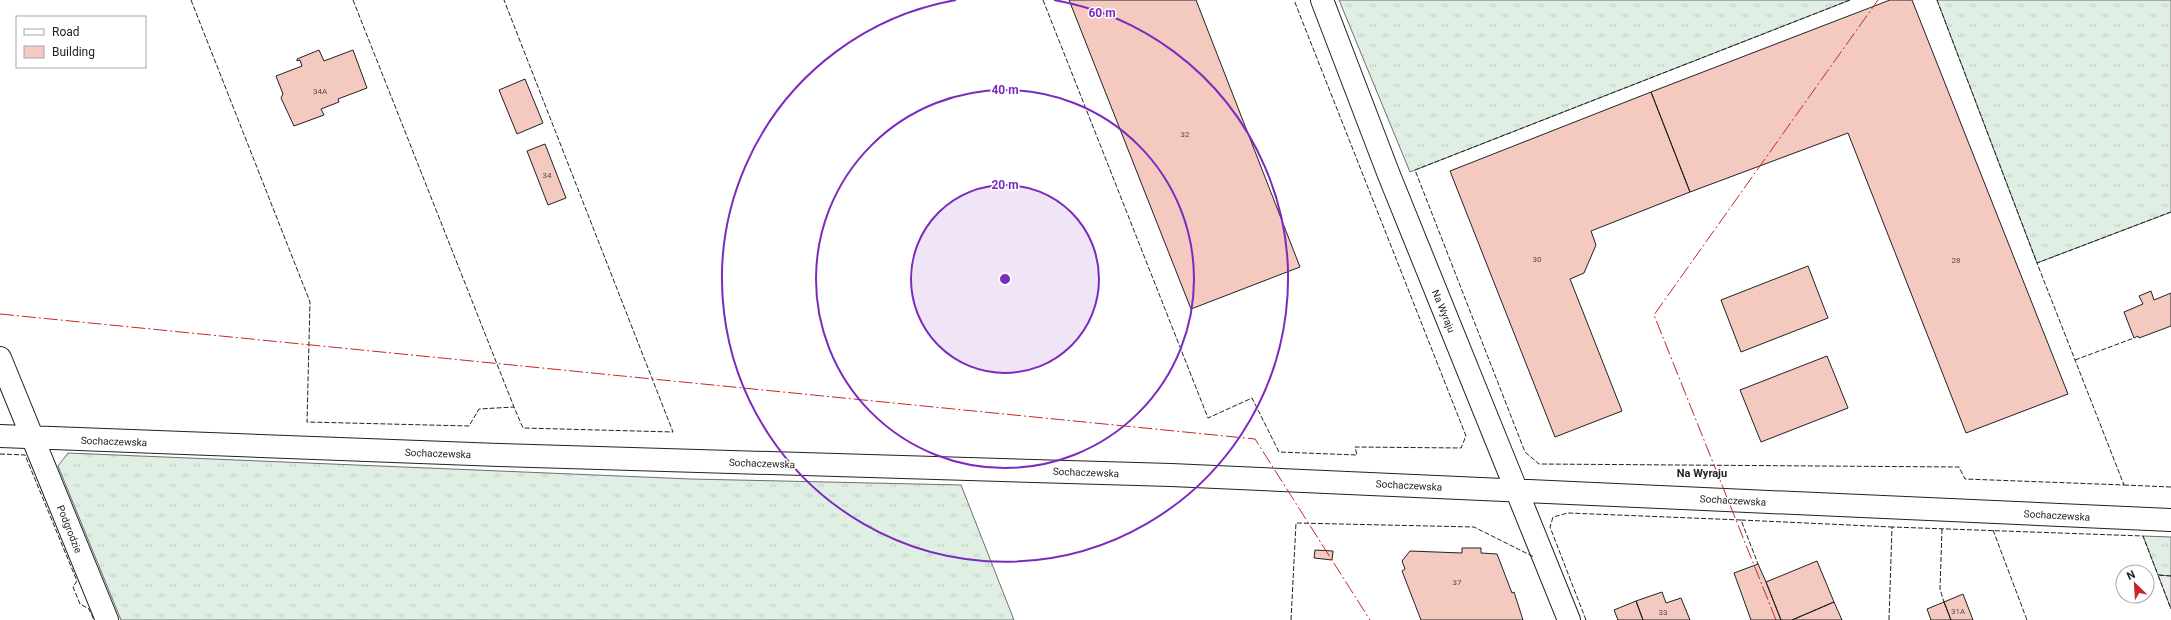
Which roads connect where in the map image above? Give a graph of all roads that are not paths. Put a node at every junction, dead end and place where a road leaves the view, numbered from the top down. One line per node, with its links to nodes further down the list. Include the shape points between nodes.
1 (1322, 0): 5 (street, Na Wyraju, via 1392,182)
2 (0, 358): 4 (street, Podgrodzie)
3 (0, 436): 4 (street, Sochaczewska)
4 (32, 438): 5 (street, Sochaczewska, via 1171,475); 7 (street, Podgrodzie)
5 (1517, 490): 6 (street, Sochaczewska); 8 (street, Na Wyraju)
6 (2171, 520)
7 (107, 620)
8 (1569, 620)

